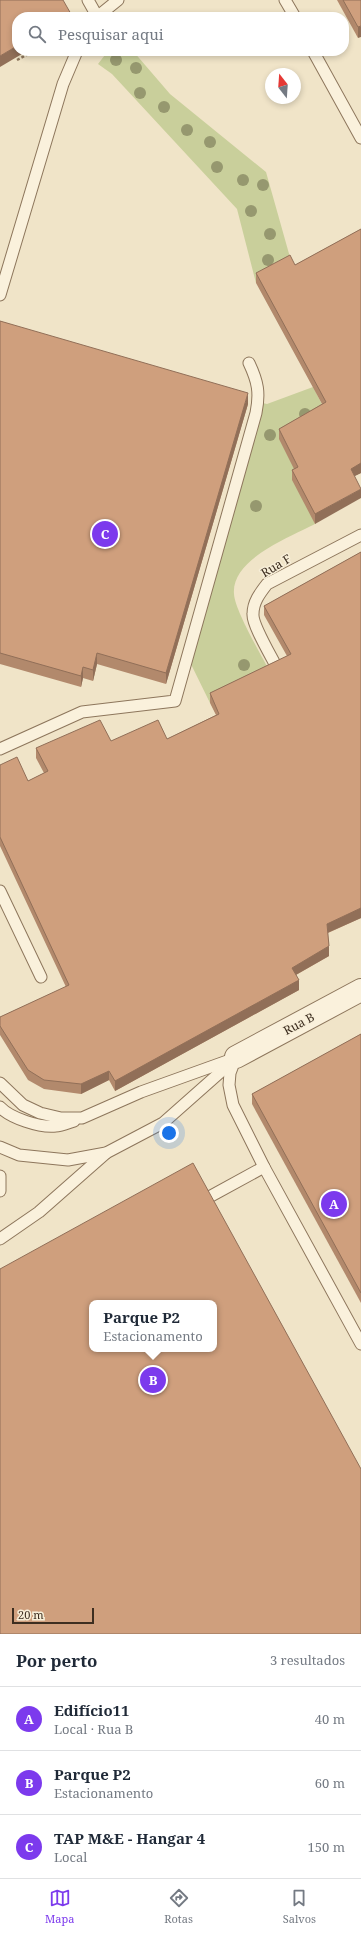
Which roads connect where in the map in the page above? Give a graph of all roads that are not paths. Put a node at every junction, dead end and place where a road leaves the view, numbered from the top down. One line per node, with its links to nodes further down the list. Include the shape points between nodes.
1 (88, 0): 4 (lane)
2 (118, 0): 5 (lane)
3 (286, 0): 6 (lane)
4 (94, 12)
5 (103, 12)
6 (292, 12)
7 (75, 56): 10 (lane, via 63,84)
8 (316, 56): 9 (lane)
9 (361, 138)
10 (0, 295)
11 (249, 363): 14 (lane, via 257,383 259,397 256,413 175,701 82,712)
12 (361, 535): 13 (lane, Rua F, via 268,584 257,597 253,615)
13 (278, 670)
14 (0, 749)
15 (0, 891): 16 (lane)
16 (41, 977)
17 (361, 990): 18 (street, Rua B)
18 (236, 1057): 21 (lane, via 141,1092); 23 (lane, via 163,1123); 24 (lane, via 230,1073 233,1105)
19 (0, 1083): 21 (lane, via 23,1105 40,1113 61,1118)
20 (0, 1107): 21 (lane, via 21,1120 38,1125 56,1126)
21 (82, 1118)
22 (0, 1147): 23 (lane, via 19,1155 68,1160)
23 (106, 1153): 28 (lane, via 39,1212)
24 (264, 1167): 27 (lane); 29 (lane)
25 (0, 1176): 26 (lane)
26 (0, 1190)
27 (194, 1206)
28 (0, 1239)
29 (361, 1344)

